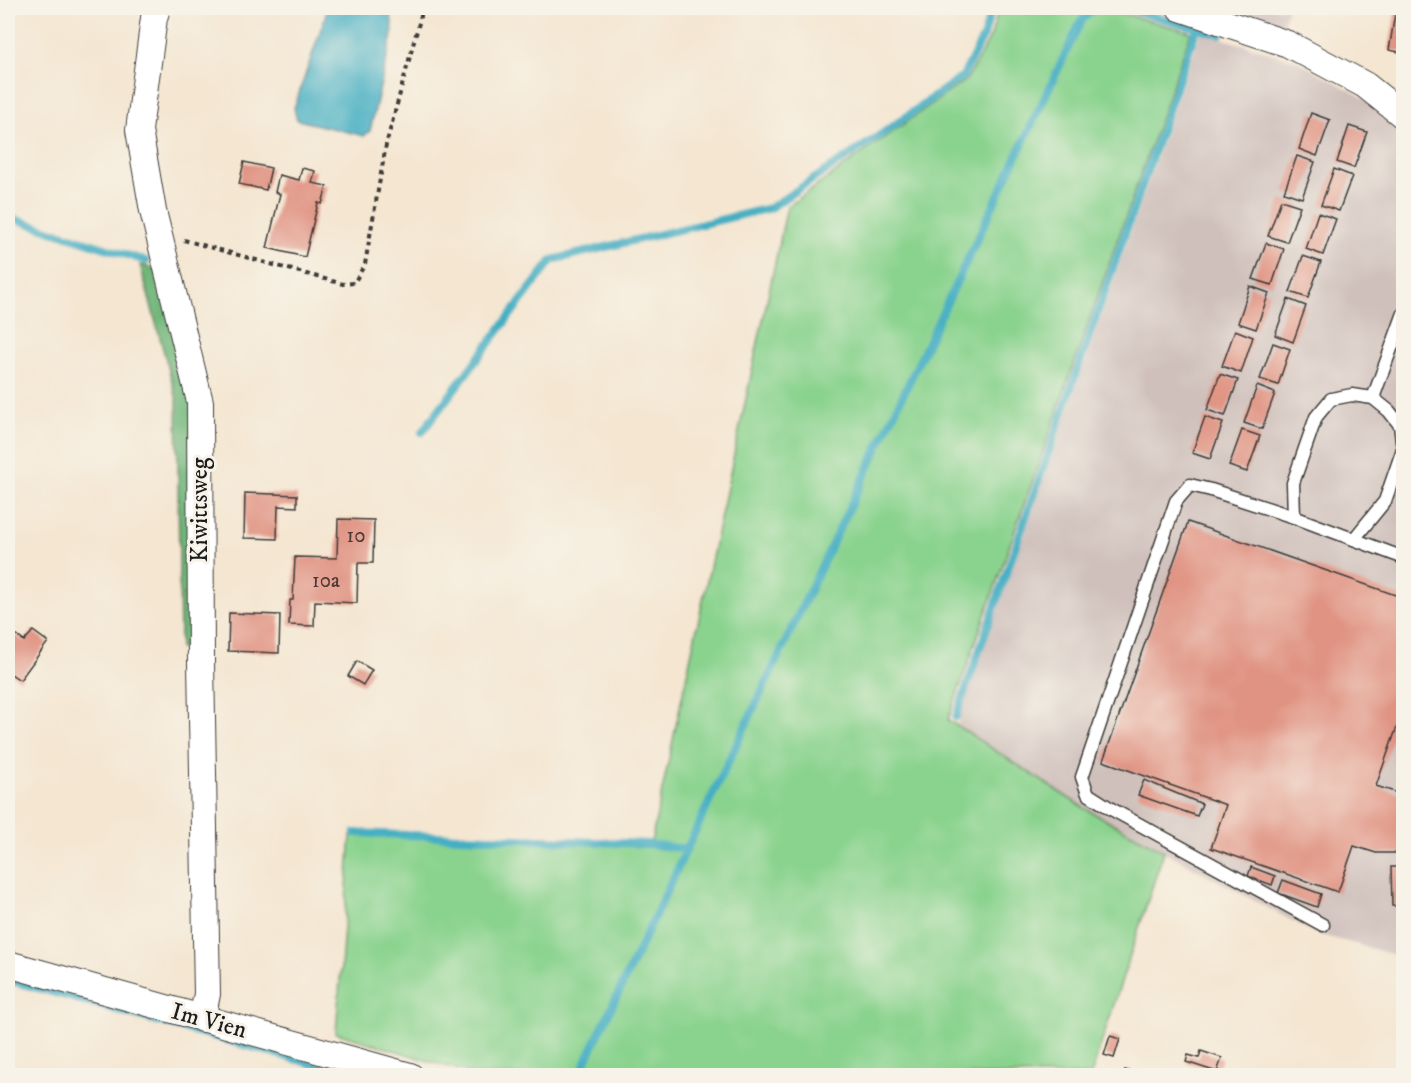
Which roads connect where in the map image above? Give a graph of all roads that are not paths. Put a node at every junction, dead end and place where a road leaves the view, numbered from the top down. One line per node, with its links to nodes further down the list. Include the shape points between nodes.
1 (157, 8): 11 (street, Kiwittsweg, via 139,130 153,211 200,402 207,994)
2 (1180, 8): 3 (street, via 1288,44 1365,85)
3 (1404, 116)
4 (1404, 313): 5 (lane)
5 (1373, 398): 6 (lane, via 1352,395 1331,399 1316,417 1293,483); 7 (lane, via 1400,425 1403,449 1385,501)
6 (1294, 517): 7 (lane); 9 (lane, via 1190,485 1176,501 1082,777 1088,794 1113,810)
7 (1354, 539): 8 (lane)
8 (1404, 558)
9 (1323, 925)
10 (8, 964): 11 (street, Im Vien)
11 (202, 1019): 12 (street, Im Vien)
12 (410, 1076)

